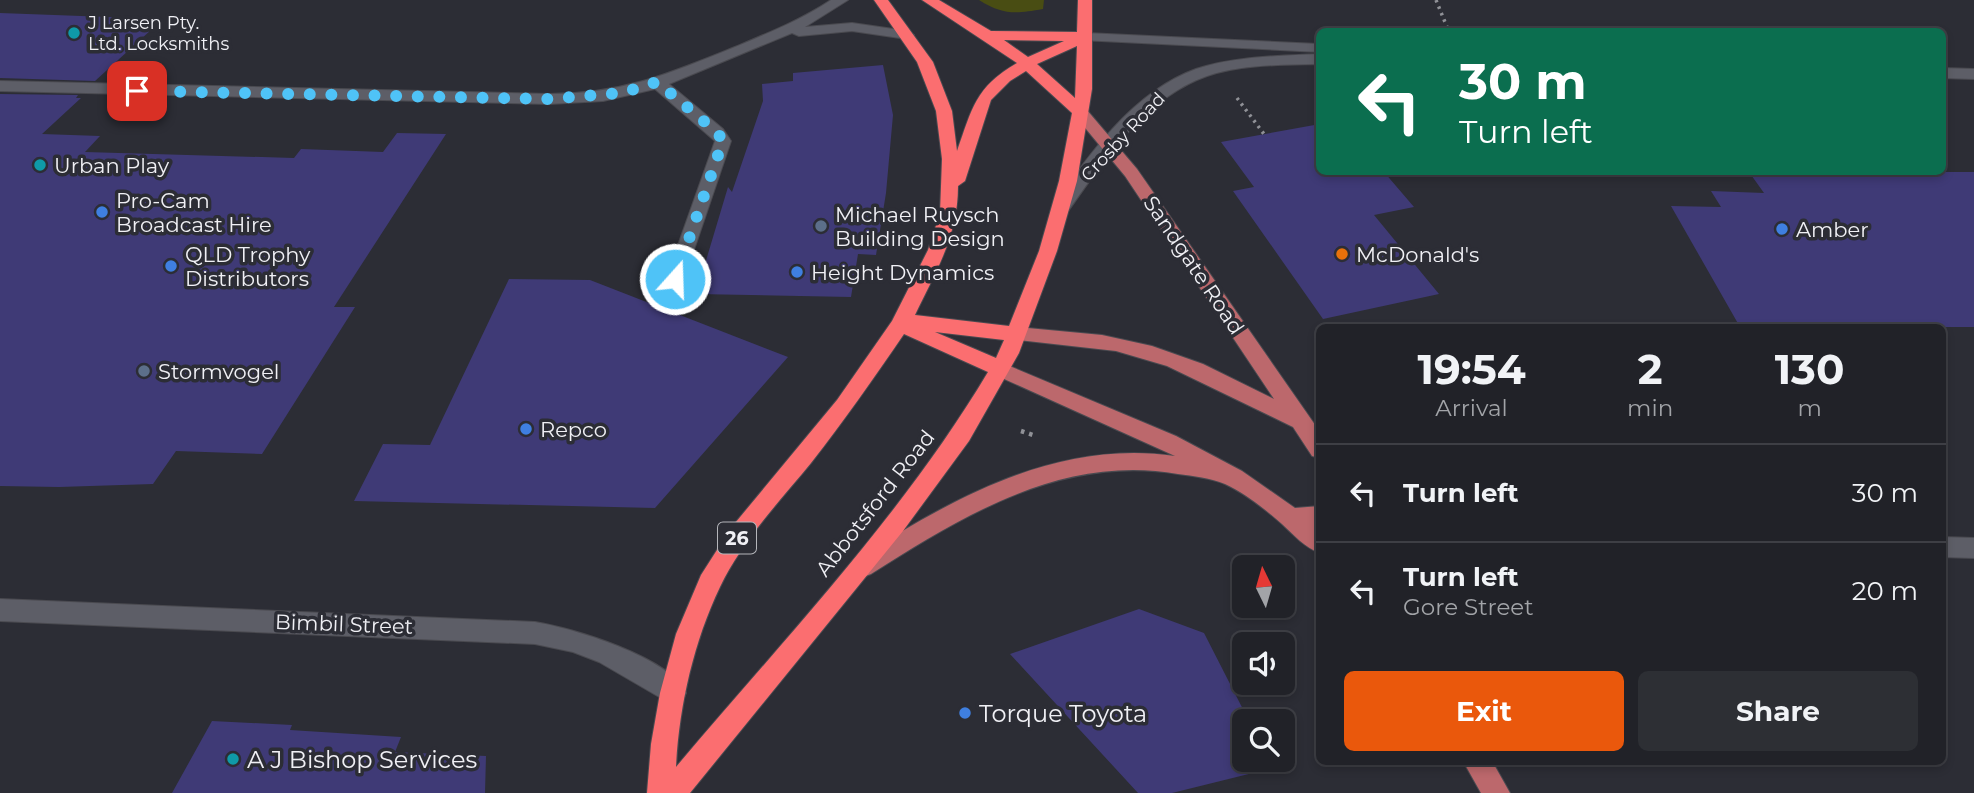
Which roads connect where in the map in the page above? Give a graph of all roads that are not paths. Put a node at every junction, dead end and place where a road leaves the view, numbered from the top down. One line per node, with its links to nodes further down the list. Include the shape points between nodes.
1 (841, 0): 7 (street)
2 (881, 0): 6 (highway, 26)
3 (929, 0): 5 (highway, Sandgate Road)
4 (1086, 0): 8 (highway)
5 (990, 35): 8 (highway); 11 (highway, Sandgate Road)
6 (907, 36): 7 (street, via 844,27); 18 (highway, 26, via 925,62 944,111)
7 (772, 37): 14 (street)
8 (1086, 37): 9 (street); 11 (highway); 16 (highway)
9 (1316, 48)
10 (1316, 59): 17 (street, Crosby Road, via 1247,64 1186,79 1162,94)
11 (1029, 64): 16 (highway, Sandgate Road); 18 (highway, via 999,82 983,99)
12 (1946, 73): 13 (street)
13 (1974, 74)
14 (657, 82): 15 (street, via 614,94 549,99); 20 (street, via 723,141)
15 (0, 86)
16 (1080, 113): 17 (main road, Sandgate Road); 19 (highway)
17 (1110, 145): 19 (street, Crosby Road); 24 (main road, Sandgate Road)
18 (951, 197): 21 (highway, 26, via 937,250)
19 (1060, 210): 22 (highway, Abbotsford Road)
20 (675, 279)
21 (902, 322): 22 (highway); 23 (highway); 34 (highway, 26, via 844,406 723,557 699,608)
22 (1017, 334): 23 (highway, Abbotsford Road); 24 (main road, Sandgate Road, via 1111,343 1151,353)
23 (1000, 369): 26 (main road); 32 (highway, Abbotsford Road, via 948,453)
24 (1301, 422): 25 (main road, Sandgate Road)
25 (1316, 444)
26 (1234, 477): 28 (main road); 32 (main road, via 1147,461 1113,461 1061,470 970,503)
27 (1316, 516): 28 (main road)
28 (1292, 519): 29 (main road)
29 (1316, 540)
30 (1946, 547): 31 (street)
31 (1974, 548)
32 (856, 571): 37 (highway, Abbotsford Road)
33 (0, 610): 34 (street, Bimbil Street, via 535,633 606,651)
34 (673, 693): 36 (highway, 26)
35 (1479, 765): 38 (main road)
36 (661, 793)
37 (672, 793)
38 (1496, 793)

